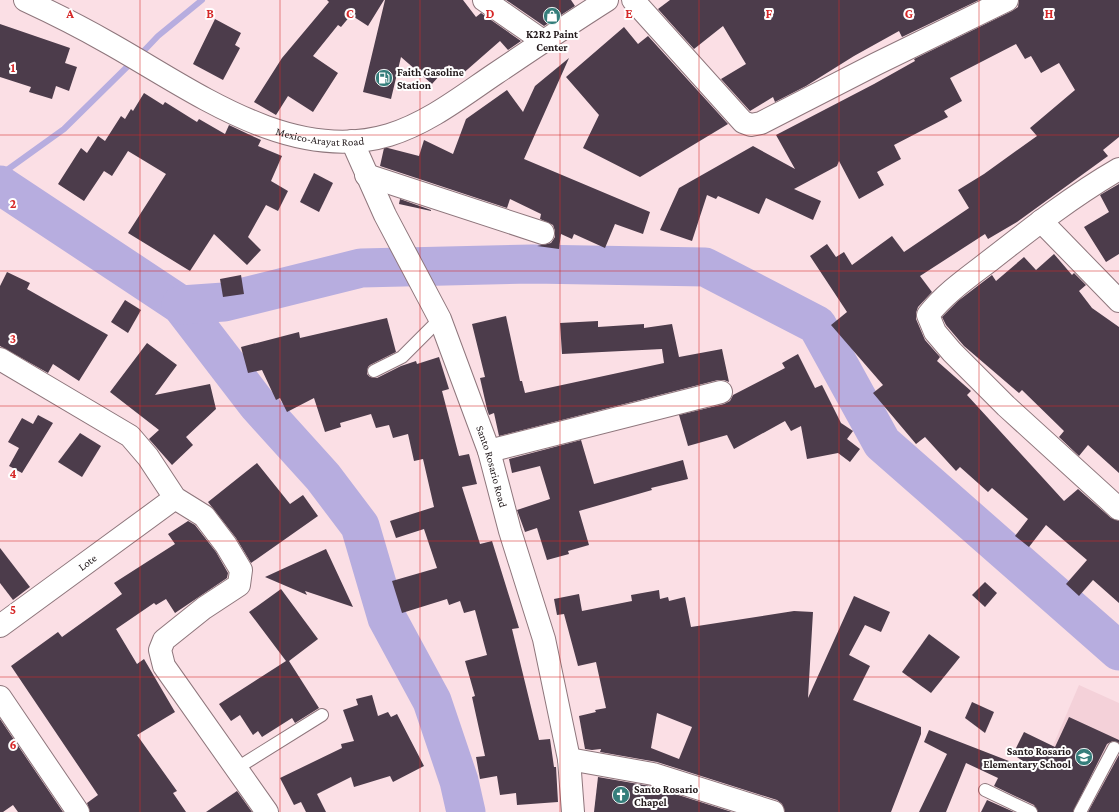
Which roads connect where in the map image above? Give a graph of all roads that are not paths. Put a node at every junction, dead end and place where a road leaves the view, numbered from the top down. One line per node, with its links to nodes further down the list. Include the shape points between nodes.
1 (25, 0): 7 (street, Mexico-Arayat Road, via 107,42 236,115 282,132 312,139)
2 (484, 0): 6 (street)
3 (607, 0): 6 (street, Mexico-Arayat Road)
4 (633, 0): 5 (street, via 743,122 751,125 780,114)
5 (1007, 0)
6 (543, 41): 7 (street, Mexico-Arayat Road, via 435,115 389,135)
7 (352, 141): 9 (street, Santo Rosario Road)
8 (1119, 169): 10 (street)
9 (366, 175): 11 (street); 13 (street, Santo Rosario Road)
10 (1041, 221): 12 (street); 19 (street, via 944,298 928,315 935,332 952,352 1006,406)
11 (542, 233)
12 (1119, 301)
13 (440, 319): 15 (lane, via 402,357); 17 (street, Santo Rosario Road)
14 (0, 359): 18 (street, via 130,436 148,457)
15 (374, 371)
16 (721, 392): 17 (street)
17 (489, 451): 24 (street, Santo Rosario Road, via 510,532 544,639)
18 (175, 498): 20 (street, Lote); 25 (street, via 204,516 241,570 238,585 164,640 160,650 164,666)
19 (1119, 509)
20 (0, 626)
21 (0, 697): 27 (street)
22 (322, 716): 25 (lane)
23 (1114, 748): 32 (lane)
24 (569, 759): 29 (street, Santo Rosario Road); 30 (street, via 653,774)
25 (237, 768): 28 (street)
26 (985, 790): 31 (lane)
27 (78, 812)
28 (267, 812)
29 (573, 812)
30 (773, 812)
31 (1031, 812)
32 (1080, 812)

